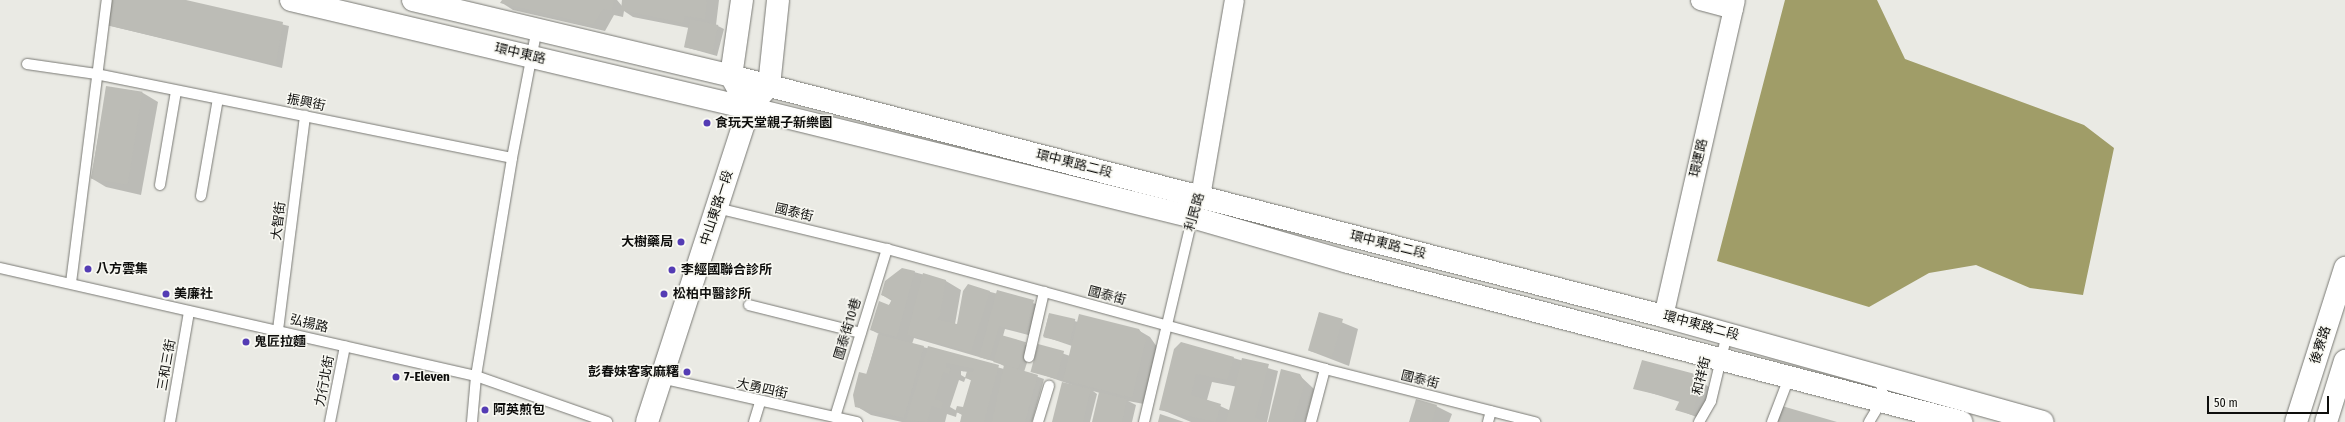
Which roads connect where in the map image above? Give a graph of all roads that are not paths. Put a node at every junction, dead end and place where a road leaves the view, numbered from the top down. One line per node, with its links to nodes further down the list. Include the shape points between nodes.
1 (107, 0): 12 (lane)
2 (291, 0): 10 (street, 環中東路)
3 (413, 0): 9 (street)
4 (742, 0): 13 (street)
5 (778, 0): 14 (street)
6 (1234, 0): 22 (street, 利民路)
7 (1700, 0): 8 (street)
8 (1734, 4): 32 (street, 環運路)
9 (538, 28): 10 (lane); 13 (street)
10 (532, 57): 17 (street, 環中東路); 19 (lane)
11 (27, 64): 12 (lane, 振興街)
12 (96, 74): 15 (lane, 振興街); 28 (lane)
13 (731, 76): 14 (street, 環中東路二段); 17 (street)
14 (769, 86): 17 (street); 22 (street, 環中東路二段)
15 (176, 91): 16 (lane, 振興街); 20 (lane)
16 (218, 99): 18 (lane, 振興街); 21 (lane)
17 (749, 108): 23 (street, 中山東路一段); 24 (street, 環中東路二段)
18 (305, 116): 19 (lane, 振興街); 34 (lane, 大智街)
19 (512, 158): 44 (lane)
20 (160, 185)
21 (201, 196)
22 (1200, 196): 24 (lane, 利民路); 32 (street, 環中東路二段)
23 (717, 208): 25 (lane, 國泰街); 45 (street, 中山東路一段)
24 (1192, 218): 33 (lane, 利民路); 39 (street, 環中東路二段, via 1348,262)
25 (887, 249): 29 (lane, 國泰街); 35 (lane, 國泰街10巷)
26 (0, 268): 28 (lane, 弘揚路)
27 (2345, 268): 68 (street, 後寮路)
28 (71, 283): 31 (lane, 弘揚路)
29 (1044, 292): 33 (lane, 國泰街); 38 (lane)
30 (749, 305): 35 (lane)
31 (189, 312): 34 (lane, 弘揚路); 51 (lane, 三和三街)
32 (1663, 316): 36 (street, 環中東路二段)
33 (1168, 327): 41 (lane, 國泰街); 59 (lane, 利民路)
34 (278, 330): 37 (lane, 弘揚路)
35 (861, 333): 50 (lane, 國泰街10巷)
36 (1727, 334): 39 (lane, 和祥街); 42 (street, 環中東路二段)
37 (345, 346): 44 (lane, 弘揚路); 52 (lane, 力行北街)
38 (1029, 357)
39 (1719, 358): 43 (street, 環中東路二段); 63 (lane, 和祥街, via 1711,401)
40 (2345, 361): 69 (street)
41 (1325, 369): 49 (lane, 國泰街); 60 (lane)
42 (1880, 374): 47 (lane); 67 (street, 環中東路二段)
43 (1790, 375): 47 (street, 環中東路二段); 64 (lane)
44 (476, 376): 53 (lane); 54 (lane, 弘揚路)
45 (661, 378): 48 (lane, 大勇四街); 55 (street, 中山東路一段)
46 (1049, 386): 58 (lane)
47 (1883, 399): 65 (lane); 66 (street, 環中東路二段)
48 (760, 402): 50 (lane, 大勇四街); 56 (lane)
49 (1491, 411): 61 (lane); 62 (lane, 國泰街)
50 (835, 417): 57 (lane, 大勇四街)
51 (170, 422)
52 (330, 422)
53 (472, 422)
54 (607, 422)
55 (647, 422)
56 (754, 422)
57 (857, 422)
58 (1038, 422)
59 (1144, 422)
60 (1311, 422)
61 (1488, 422)
62 (1535, 422)
63 (1699, 422)
64 (1772, 422)
65 (1869, 422)
66 (1961, 422)
67 (2042, 422)
68 (2296, 422)
69 (2326, 422)

